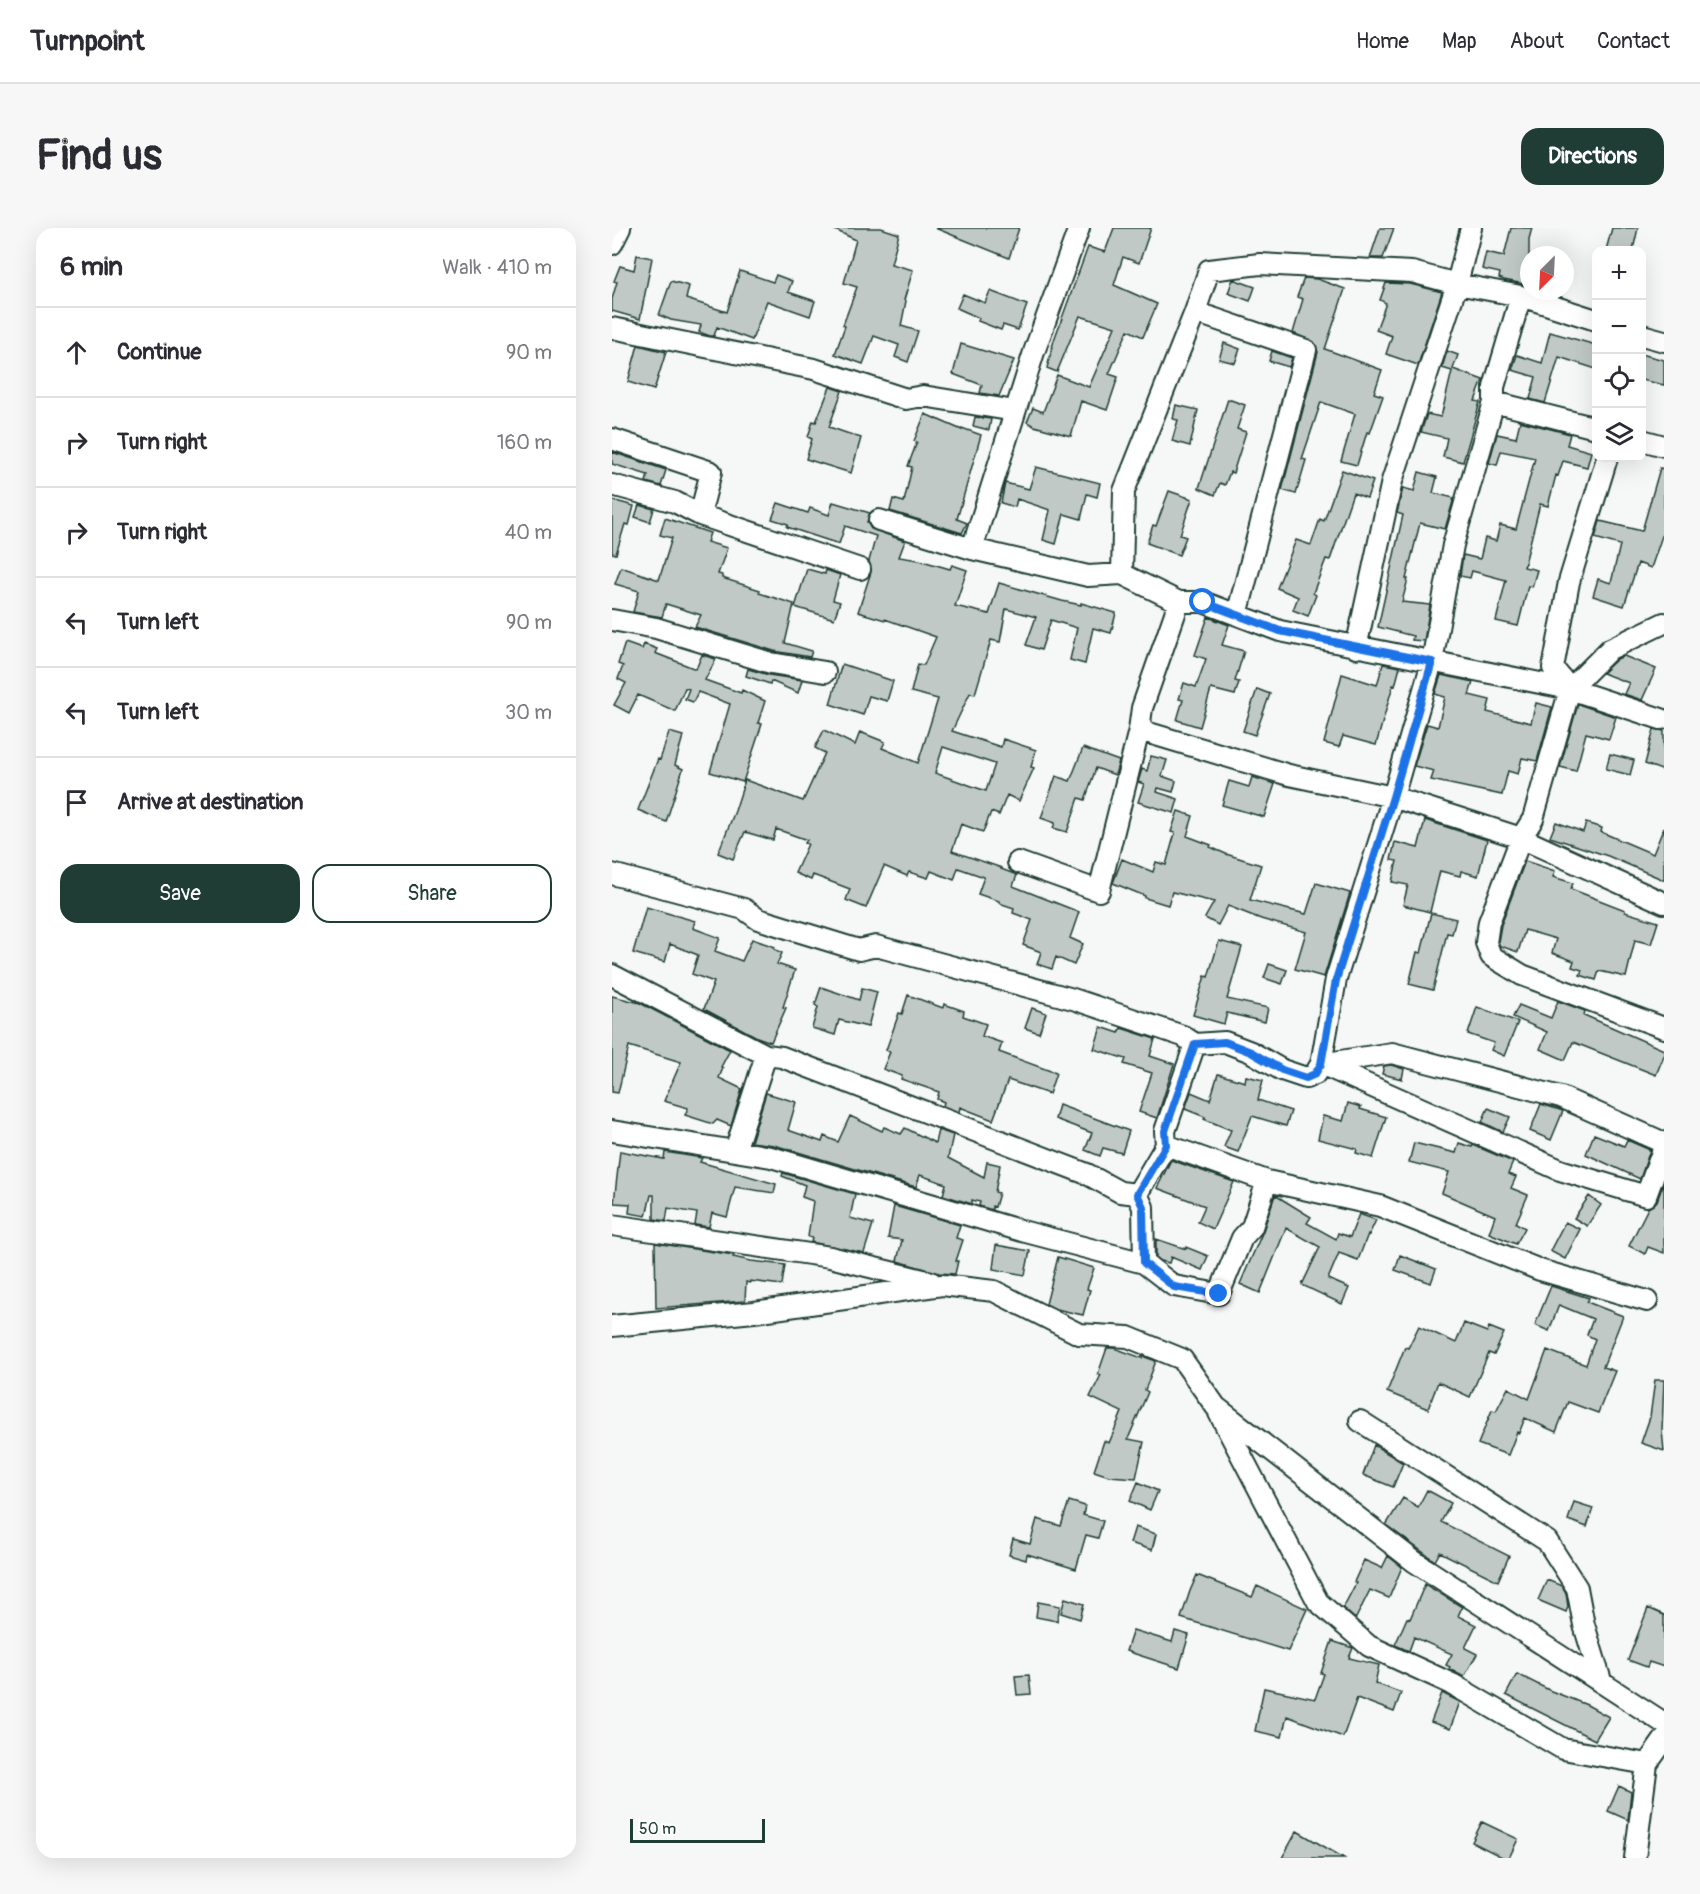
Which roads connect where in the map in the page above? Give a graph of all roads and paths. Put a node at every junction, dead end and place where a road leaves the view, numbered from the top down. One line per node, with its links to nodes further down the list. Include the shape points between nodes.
1 (620, 228): 4 (street)
2 (1079, 228): 15 (street)
3 (1471, 228): 5 (street)
4 (612, 244)
5 (1457, 284): 6 (street); 9 (street, via 1413,272 1260,264 1209,270); 31 (street, via 1392,481)
6 (1520, 296)
7 (1520, 299): 14 (street, via 1494,387)
8 (1534, 300): 10 (street)
9 (1195, 312): 26 (street, via 1124,491); 28 (street, via 1306,350)
10 (1592, 319)
11 (612, 328): 15 (street, via 814,369 906,399 923,396)
12 (1646, 336): 13 (street)
13 (1664, 341)
14 (1494, 402): 16 (street); 32 (street, via 1453,545)
15 (1016, 411): 24 (street)
16 (1592, 427)
17 (612, 439): 22 (street, via 711,472)
18 (1646, 441): 19 (street)
19 (1664, 446)
20 (1606, 462): 34 (street, via 1569,582 1553,668)
21 (612, 485): 22 (street, via 675,502)
22 (700, 515): 25 (street)
23 (879, 520): 24 (street)
24 (972, 549): 26 (street, via 1088,576)
25 (860, 569)
26 (1122, 574): 27 (street)
27 (1179, 602): 28 (street, via 1203,602); 36 (street, via 1142,708)
28 (1237, 615): 31 (street, via 1280,631)
29 (612, 620): 33 (street, via 656,628 771,663)
30 (1664, 623): 34 (street, via 1610,649)
31 (1356, 648): 32 (street)
32 (1432, 662): 34 (street); 37 (street)
33 (825, 672)
34 (1570, 690): 35 (street); 38 (street, via 1533,819)
35 (1661, 719)
36 (1139, 730): 37 (street, via 1289,775); 39 (street, via 1099,891)
37 (1393, 797): 38 (street); 46 (street, via 1336,980)
38 (1521, 838): 41 (street); 43 (street, via 1489,922 1486,943 1491,956 1522,975)
39 (1018, 862)
40 (612, 874): 44 (street, via 744,909 758,919 859,950 876,946 1073,999 1183,1036)
41 (1664, 903)
42 (612, 975): 45 (street)
43 (1664, 1028)
44 (1195, 1044): 46 (street, via 1225,1042 1306,1078 1315,1074); 48 (street, via 1165,1131)
45 (766, 1054): 50 (street); 52 (street, via 1087,1174 1120,1192)
46 (1321, 1064): 49 (street, via 1392,1053 1561,1097); 49 (street, via 1560,1170 1646,1196)
47 (613, 1137): 50 (street)
48 (1166, 1145): 51 (street); 52 (street)
49 (1664, 1145)
50 (735, 1151): 54 (street, via 771,1157 1022,1232)
51 (1267, 1182): 54 (street, via 1252,1227 1242,1238 1219,1294 1174,1287); 56 (street, via 1380,1206 1540,1270)
52 (1137, 1194): 54 (street, via 1143,1207)
53 (612, 1226): 55 (street, via 830,1257)
54 (1144, 1263)
55 (942, 1285): 57 (street, via 754,1312); 58 (street, via 994,1291 1079,1334 1128,1336 1182,1359)
56 (1647, 1301)
57 (612, 1326)
58 (1216, 1407): 60 (street, via 1415,1562); 63 (street, via 1318,1602 1369,1646 1452,1684 1563,1749)
59 (1360, 1421): 60 (street, via 1547,1541 1577,1588)
60 (1601, 1681): 61 (street)
61 (1664, 1723)
62 (1664, 1740): 63 (street)
63 (1647, 1764): 64 (street)
64 (1635, 1858)

